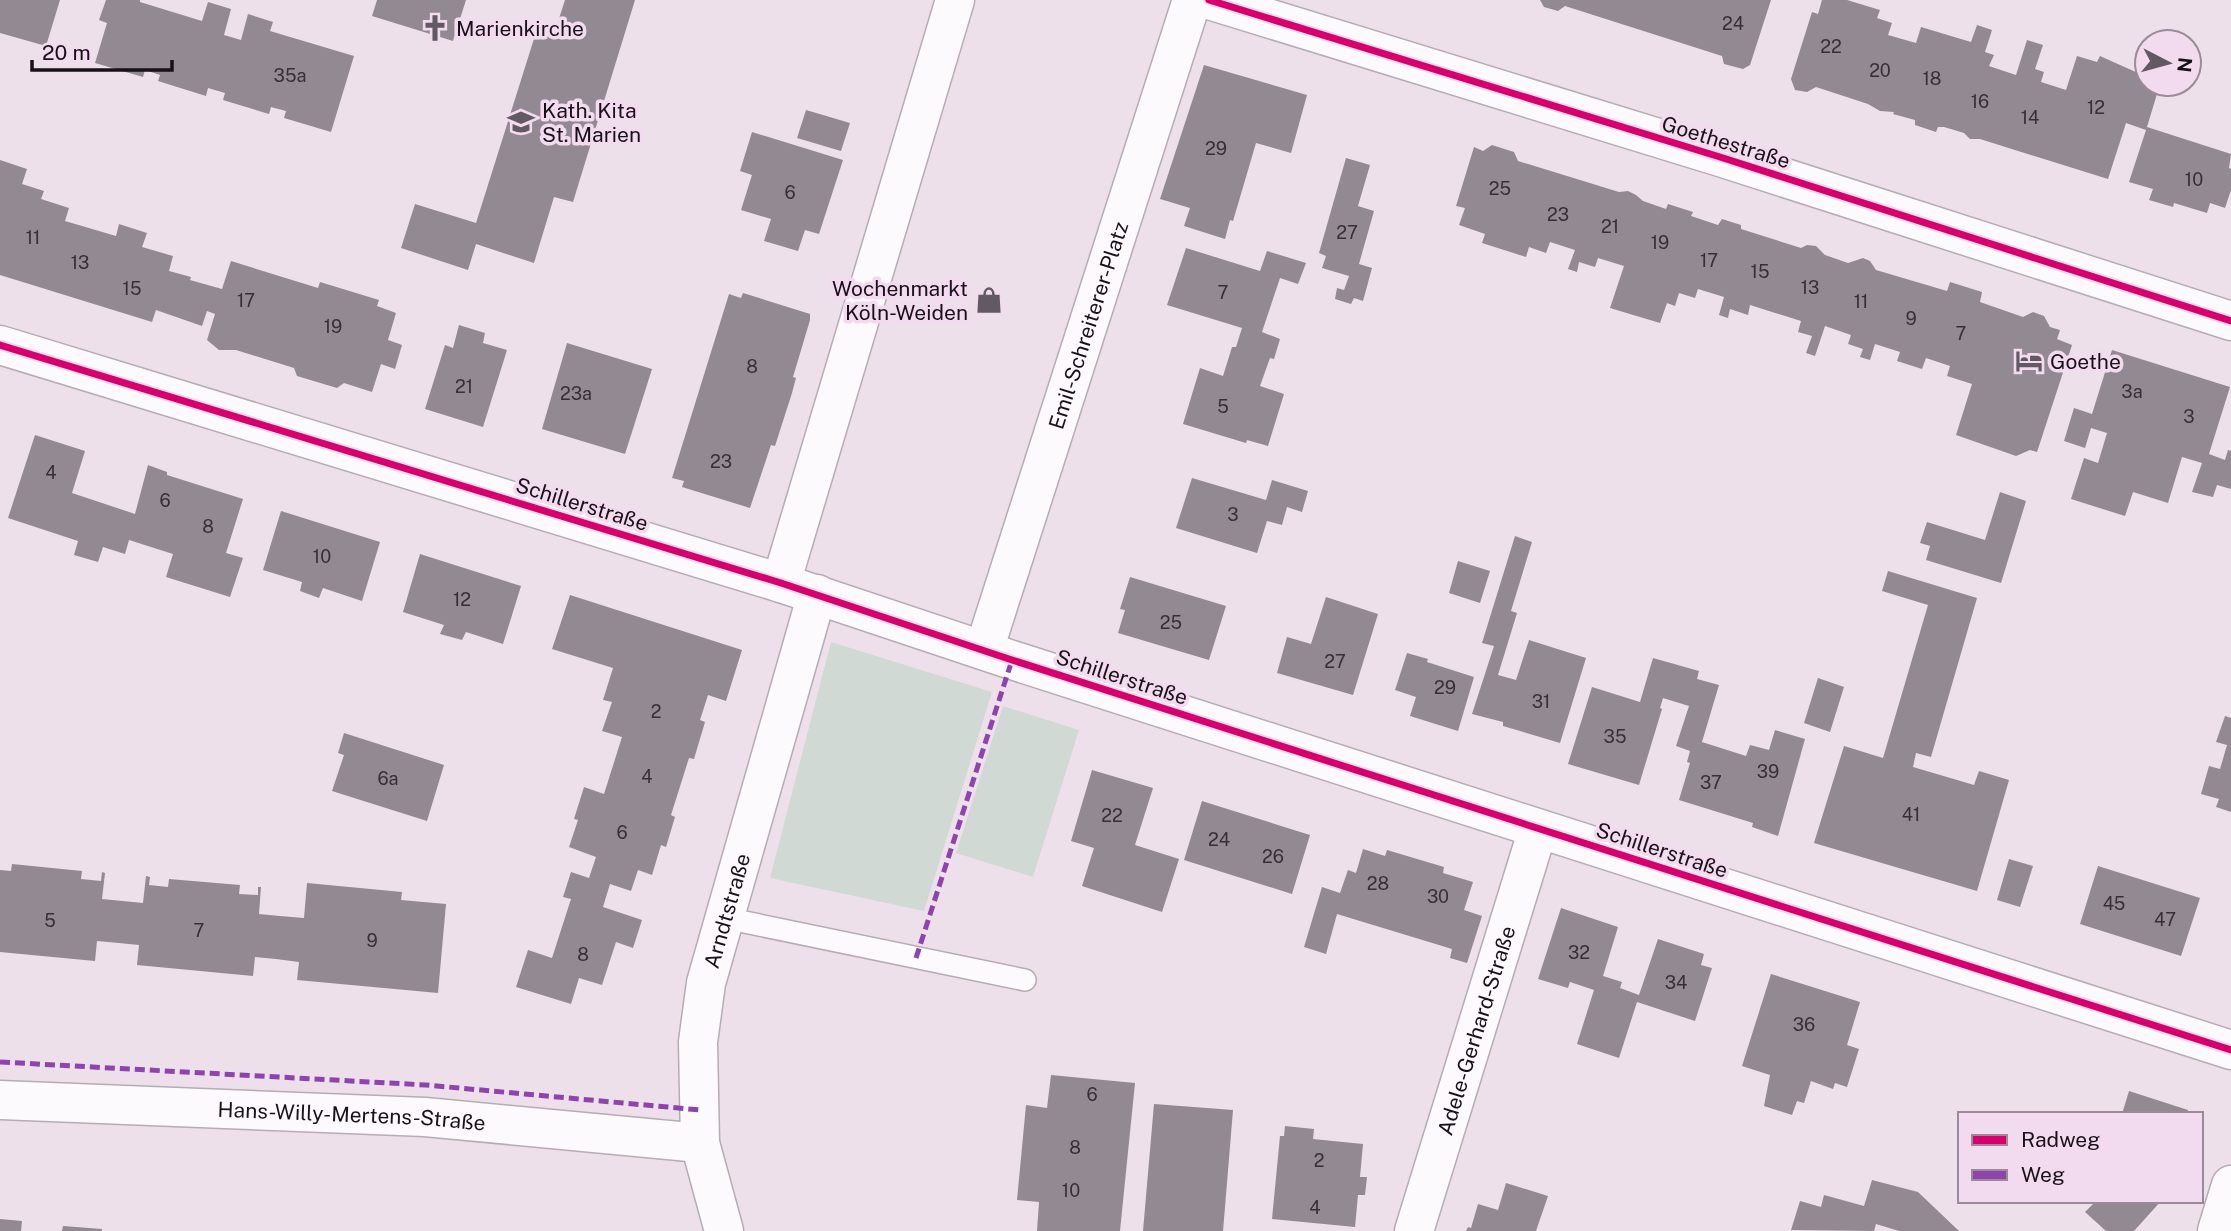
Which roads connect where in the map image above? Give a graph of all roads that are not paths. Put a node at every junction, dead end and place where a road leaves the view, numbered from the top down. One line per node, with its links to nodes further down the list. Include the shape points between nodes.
1 (955, 0): 6 (street)
2 (1192, 0): 8 (street, Emil-Schreiterer-Platz)
3 (1209, 0): 4 (street, Goethestraße)
4 (2231, 321)
5 (0, 345): 6 (street, Schillerstraße)
6 (781, 583): 7 (street, Schillerstraße)
7 (817, 594): 8 (street, Schillerstraße); 10 (street, Arndtstraße)
8 (984, 650): 9 (street, Schillerstraße)
9 (1538, 829): 12 (street, Schillerstraße); 17 (street, Adele-Gerhard-Straße)
10 (725, 918): 11 (lane); 14 (street, Arndtstraße, via 706,983 698,1042)
11 (1026, 981)
12 (2231, 1050)
13 (0, 1100): 14 (street, Hans-Willy-Mertens-Straße, via 425,1117)
14 (700, 1143): 16 (street, Arndtstraße)
15 (2231, 1185): 18 (street)
16 (723, 1231)
17 (1414, 1231)
18 (2217, 1231)

